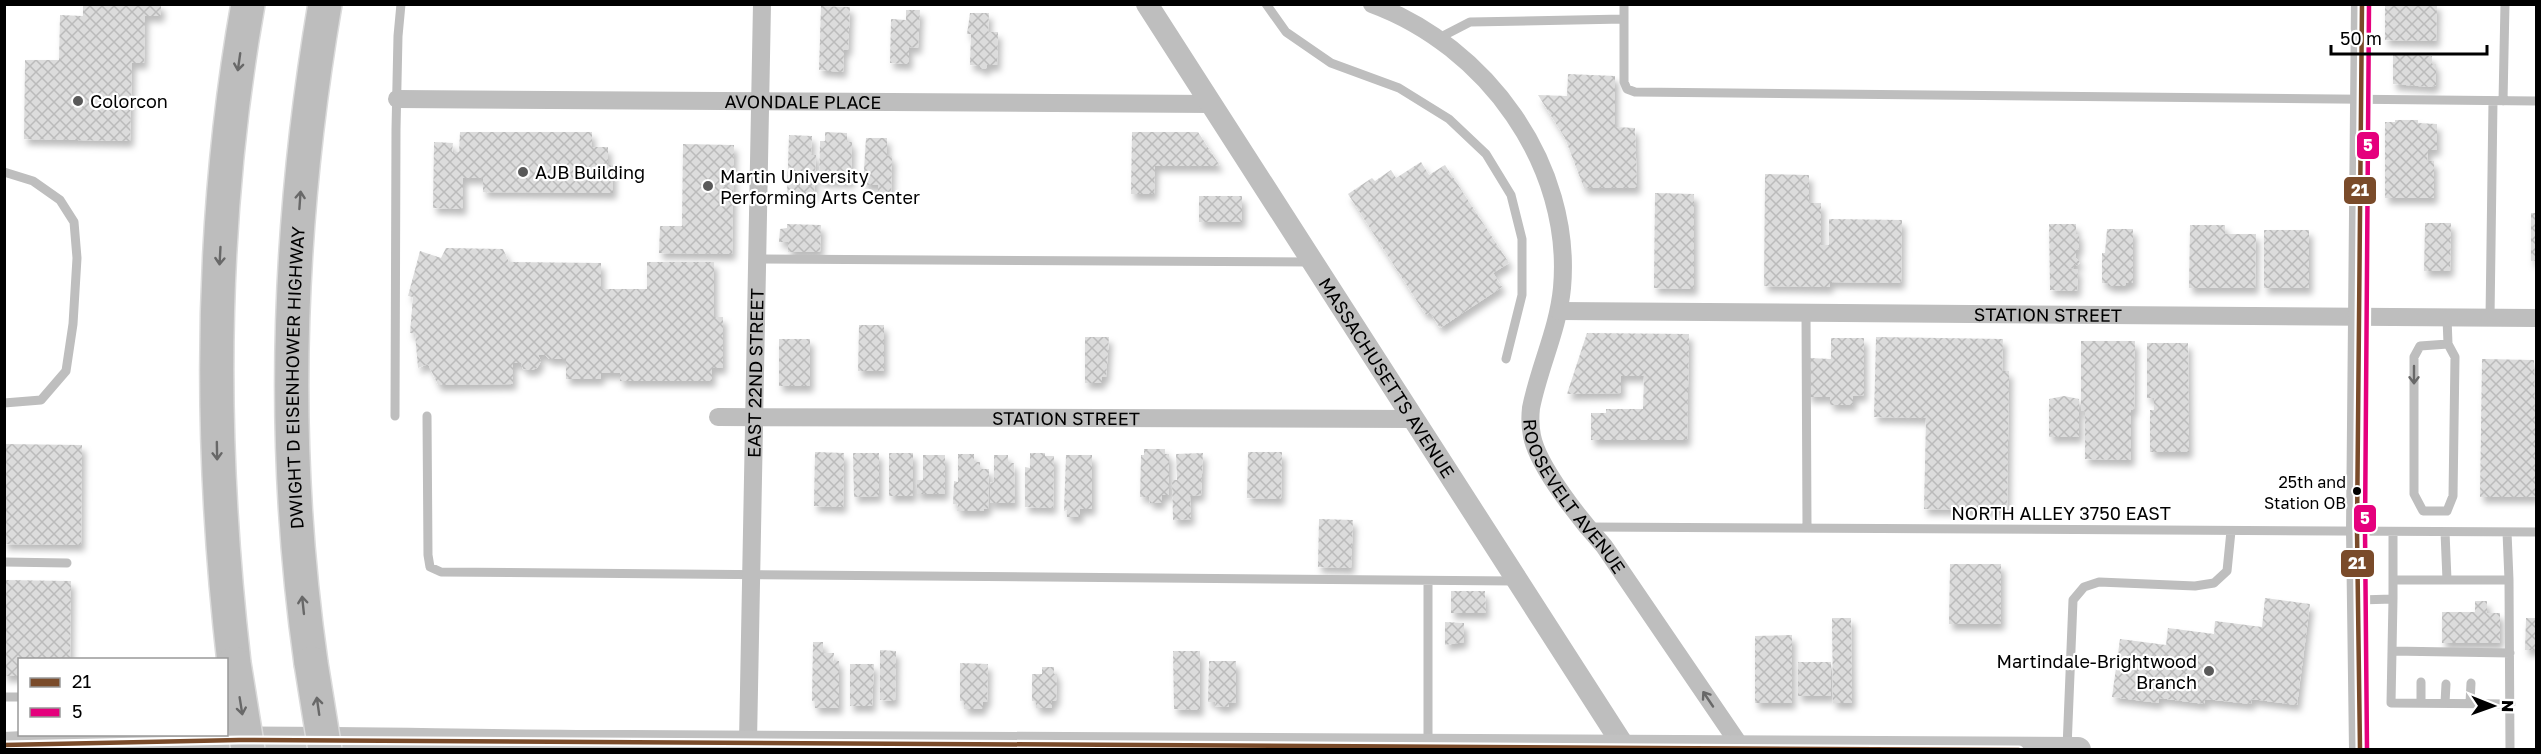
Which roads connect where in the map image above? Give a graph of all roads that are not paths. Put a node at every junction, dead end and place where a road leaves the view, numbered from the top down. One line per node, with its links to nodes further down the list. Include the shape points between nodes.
1 (248, 4): 73 (highway, one-way to 73, bridge, via 227,159 217,336 217,474 226,595)
2 (325, 4): 74 (highway, DWIGHT D EISENHOWER HIGHWAY, one-way to 2, bridge, via 297,535 292,326 303,164)
3 (401, 4): 13 (lane)
4 (762, 4): 18 (street, EAST 22ND STREET)
5 (1147, 4): 19 (street, MASSACHUSETTS AVENUE)
6 (1266, 4): 30 (lane, via 1286,32 1331,63 1399,88 1449,119 1486,154 1510,195 1522,239 1522,295)
7 (1372, 4): 12 (street, ROOSEVELT AVENUE)
8 (1624, 4): 11 (lane)
9 (2362, 4): 14 (street)
10 (2505, 4): 16 (lane)
11 (1624, 19): 12 (lane, via 1470,22); 14 (lane, via 1624,82 1627,89 1635,92)
12 (1439, 38): 23 (street, ROOSEVELT AVENUE, via 1500,98 1516,119 1547,177 1556,202 1562,245)
13 (396, 99): 18 (street, AVONDALE PLACE); 32 (lane)
14 (2361, 101): 15 (lane); 25 (street)
15 (2493, 101): 16 (lane); 27 (lane)
16 (2503, 101): 17 (lane)
17 (2536, 101)
18 (761, 103): 19 (street, AVONDALE PLACE); 21 (street, EAST 22ND STREET)
19 (1212, 104): 22 (street, MASSACHUSETTS AVENUE)
20 (4, 172): 31 (lane, via 33,181 60,200 74,222 77,258 66,371 41,400)
21 (758, 259): 22 (lane); 35 (street, EAST 22ND STREET)
22 (1314, 262): 36 (street, MASSACHUSETTS AVENUE)
23 (1559, 311): 24 (street, STATION STREET); 37 (street, ROOSEVELT AVENUE, via 1533,395 1530,422 1540,456)
24 (1806, 313): 25 (street, STATION STREET); 38 (lane)
25 (2360, 317): 26 (street, STATION STREET); 40 (street)
26 (2447, 318): 27 (street, STATION STREET); 29 (lane)
27 (2490, 318): 28 (street, STATION STREET)
28 (2536, 318)
29 (2448, 344): 29 (lane, one-way to 29, via 2420,346 2414,357 2414,494 2423,511 2447,511 2453,496 2455,357)
30 (1506, 359)
31 (4, 403)
32 (395, 416)
33 (427, 416): 47 (lane, via 430,567 441,572)
34 (718, 417): 35 (street, STATION STREET)
35 (755, 418): 36 (street, STATION STREET); 47 (street, EAST 22ND STREET)
36 (1415, 419): 52 (street, MASSACHUSETTS AVENUE)
37 (1586, 526): 38 (lane, NORTH ALLEY 3750 EAST); 70 (street, ROOSEVELT AVENUE, one-way to 37, via 1604,546)
38 (1808, 528): 39 (lane, NORTH ALLEY 3750 EAST)
39 (2230, 531): 40 (lane, NORTH ALLEY 3750 EAST); 72 (lane, via 2227,571 2214,583 2195,586 2098,582 2084,587 2073,600)
40 (2357, 531): 41 (lane, NORTH ALLEY 3750 EAST); 54 (street)
41 (2393, 532): 42 (lane, NORTH ALLEY 3750 EAST); 48 (lane)
42 (2445, 532): 43 (lane, NORTH ALLEY 3750 EAST); 49 (lane)
43 (2507, 532): 44 (lane, NORTH ALLEY 3750 EAST); 50 (lane)
44 (2536, 532)
45 (4, 562): 46 (lane)
46 (67, 563)
47 (752, 576): 51 (lane); 64 (street, EAST 22ND STREET)
48 (2393, 580): 49 (lane); 53 (lane)
49 (2447, 580): 50 (lane)
50 (2509, 580): 56 (lane)
51 (1428, 581): 52 (lane); 69 (lane)
52 (1518, 581): 71 (street, MASSACHUSETTS AVENUE)
53 (2393, 599): 54 (lane); 55 (lane)
54 (2358, 600): 76 (street)
55 (2392, 651): 56 (lane, via 2472,657); 60 (lane, via 2391,703)
56 (2510, 653): 63 (lane)
57 (2421, 682): 60 (lane)
58 (2471, 683): 62 (lane)
59 (2446, 684): 61 (lane)
60 (2421, 703): 61 (lane)
61 (2445, 703): 62 (lane)
62 (2470, 704): 63 (lane)
63 (2511, 704): 77 (lane)
64 (748, 742): 67 (main road); 68 (main road)
65 (4, 745): 66 (main road, via 189,739)
66 (442, 746): 67 (main road)
67 (575, 746)
68 (979, 746): 69 (main road)
69 (1428, 746): 71 (main road)
70 (1741, 747): 71 (main road); 72 (main road)
71 (1626, 749)
72 (2067, 749): 75 (main road)
73 (248, 750)
74 (325, 750)
75 (2079, 750)
76 (2360, 750)
77 (2510, 750)

